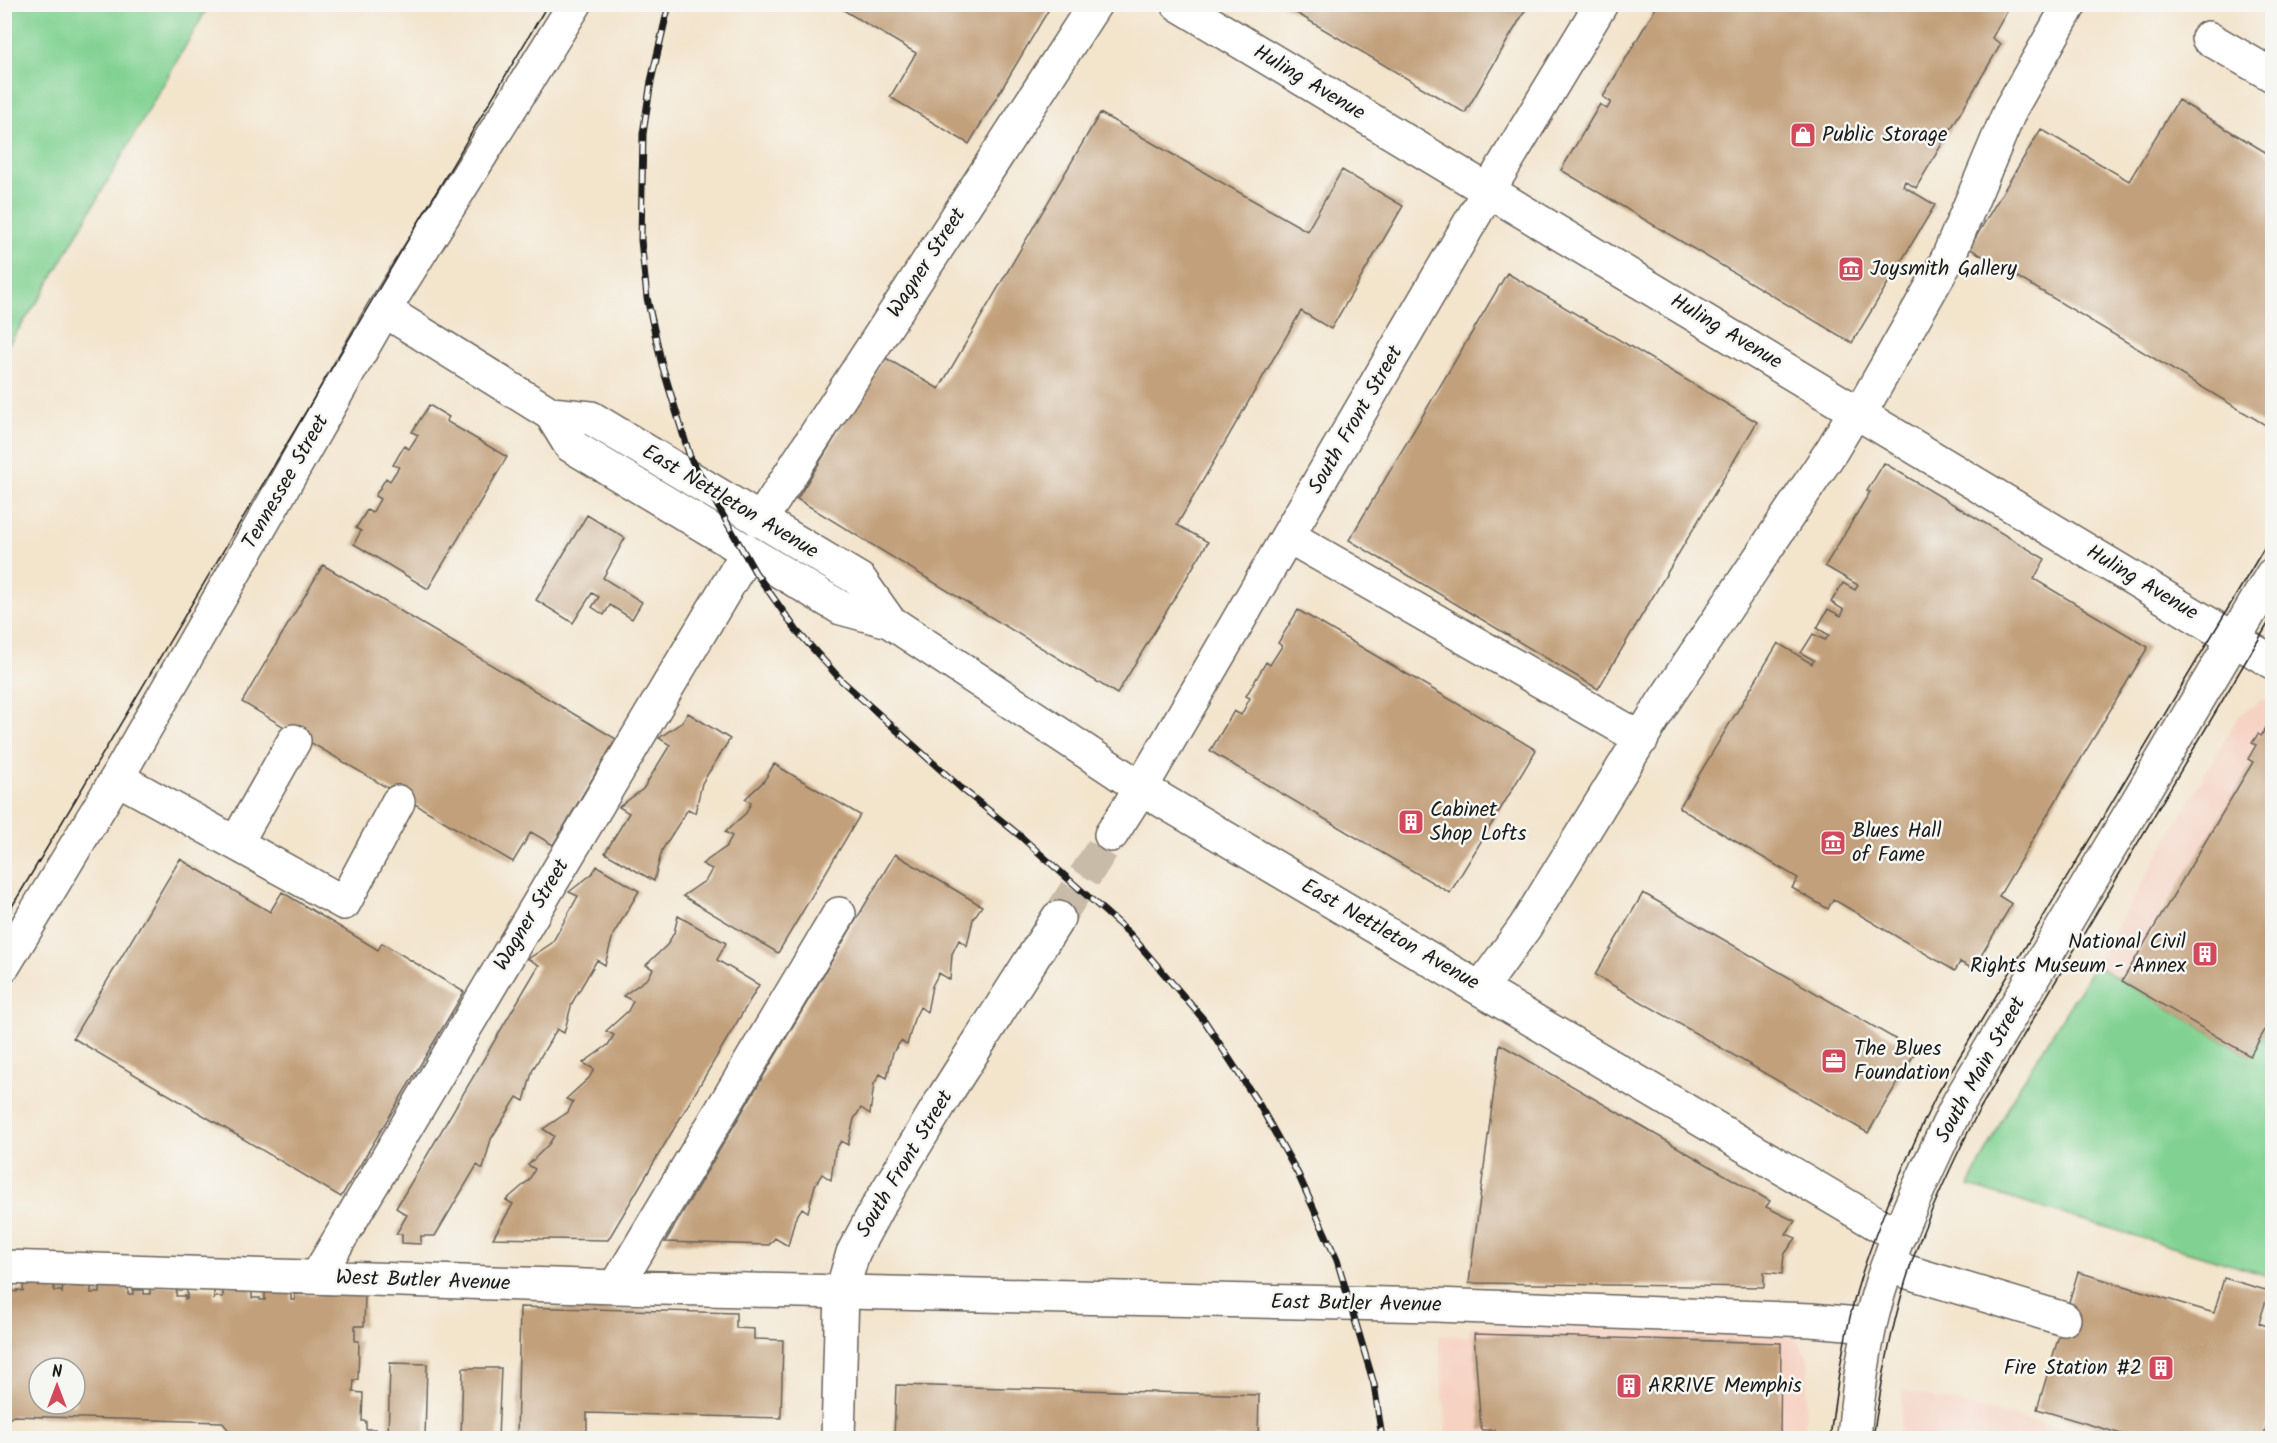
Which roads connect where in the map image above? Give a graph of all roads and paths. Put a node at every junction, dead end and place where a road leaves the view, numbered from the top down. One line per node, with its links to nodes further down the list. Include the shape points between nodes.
1 (575, 4): 9 (street, Tennessee Street)
2 (1095, 4): 12 (street, Wagner Street)
3 (1178, 4): 8 (street, Huling Avenue)
4 (1601, 4): 8 (street, South Front Street)
5 (2070, 4): 10 (street, via 2011,108 1947,260)
6 (2208, 38): 7 (street)
7 (2272, 75)
8 (1489, 190): 10 (street, Huling Avenue); 13 (street, South Front Street)
9 (384, 310): 11 (street, East Nettleton Avenue); 21 (street, Tennessee Street)
10 (1858, 412): 17 (street, Huling Avenue); 19 (street)
11 (551, 414): 12 (street, East Nettleton Avenue, via 591,418); 14 (street, East Nettleton Avenue, via 570,445)
12 (760, 520): 16 (street, East Nettleton Avenue, via 860,580)
13 (1288, 536): 19 (street); 22 (street, South Front Street)
14 (747, 553): 16 (street, East Nettleton Avenue, via 841,608); 33 (street, Wagner Street)
15 (2272, 575): 17 (street, South Main Street)
16 (889, 621): 22 (street, East Nettleton Avenue)
17 (2235, 639): 18 (street, Huling Avenue); 30 (street, South Main Street, via 1959,1102)
18 (2272, 662)
19 (1642, 739): 29 (street, via 1525,927)
20 (294, 741): 25 (street)
21 (117, 778): 25 (street); 28 (street, Tennessee Street)
22 (1141, 788): 24 (street, South Front Street); 29 (street, East Nettleton Avenue)
23 (398, 802): 25 (street, via 344,903)
24 (1111, 835)
25 (236, 843)
26 (839, 914): 34 (street)
27 (1058, 918): 35 (street, South Front Street, via 877,1208 853,1253)
28 (4, 964)
29 (1481, 988): 30 (street, East Nettleton Avenue)
30 (1900, 1234): 31 (street, South Main Street)
31 (1888, 1266): 36 (street); 37 (street, South Main Street)
32 (4, 1267): 33 (street, West Butler Avenue)
33 (317, 1277): 34 (street, West Butler Avenue)
34 (616, 1287): 35 (street, West Butler Avenue)
35 (842, 1292): 37 (street, East Butler Avenue, via 1436,1305); 38 (street, South Front Street)
36 (2064, 1319)
37 (1870, 1325): 39 (street, South Main Street)
38 (838, 1438)
39 (1854, 1438)

